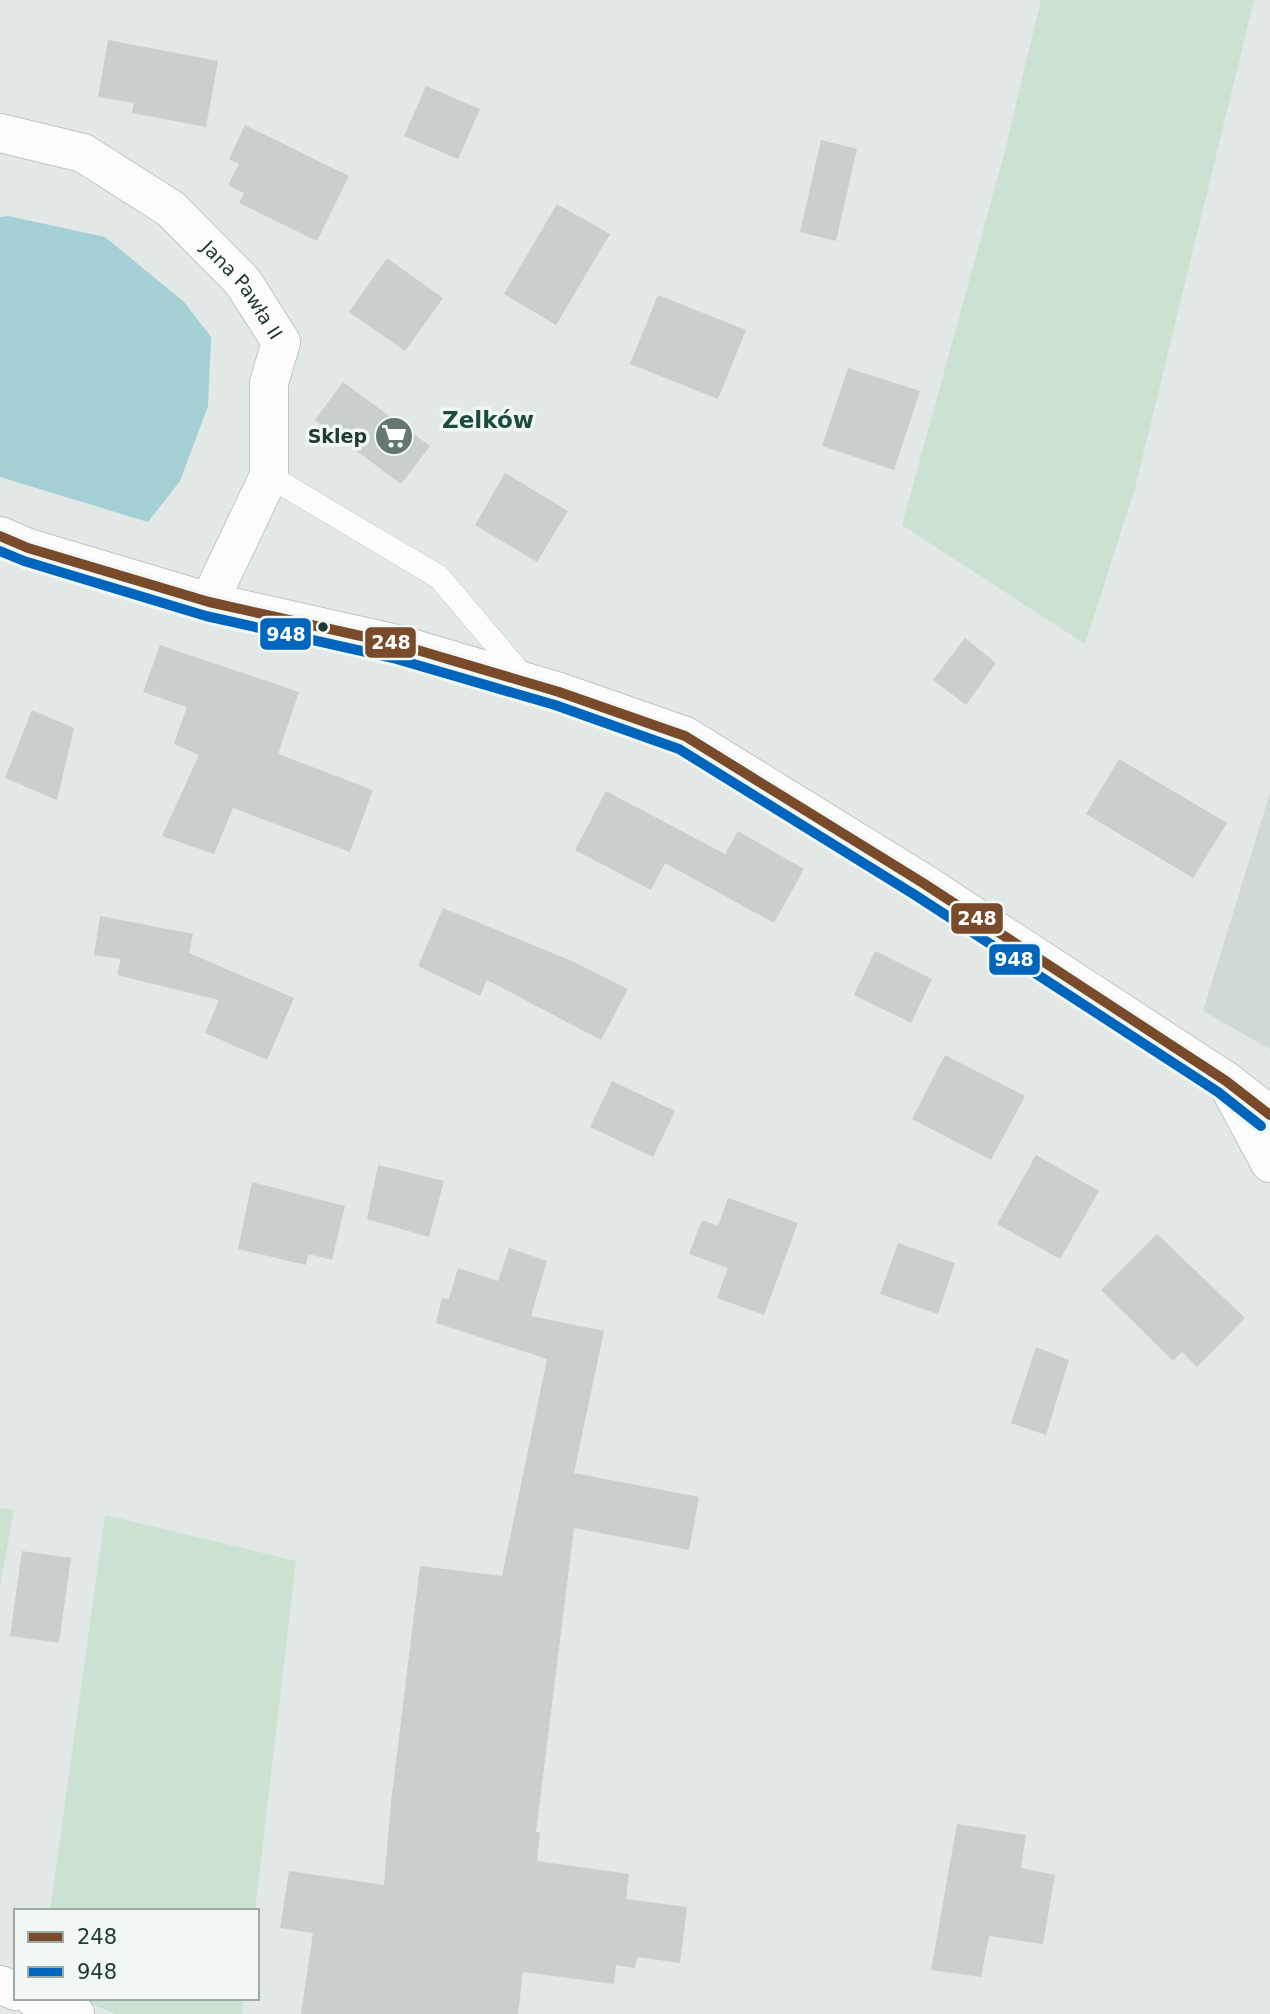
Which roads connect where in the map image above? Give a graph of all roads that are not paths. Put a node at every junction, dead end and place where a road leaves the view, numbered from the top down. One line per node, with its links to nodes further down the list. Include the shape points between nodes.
1 (0, 133): 2 (street, Jana Pawła II, via 83,153 171,209 243,282 281,342 269,383)
2 (269, 477): 4 (street, Jana Pawła II); 5 (lane, via 439,577)
3 (0, 536): 4 (street)
4 (209, 602): 5 (street, via 397,644)
5 (529, 684): 6 (street, via 685,736 923,883)
6 (1226, 1081): 7 (street); 8 (street)
7 (1270, 1115)
8 (1270, 1163)
9 (39, 2000): 10 (street)
10 (75, 2014)

